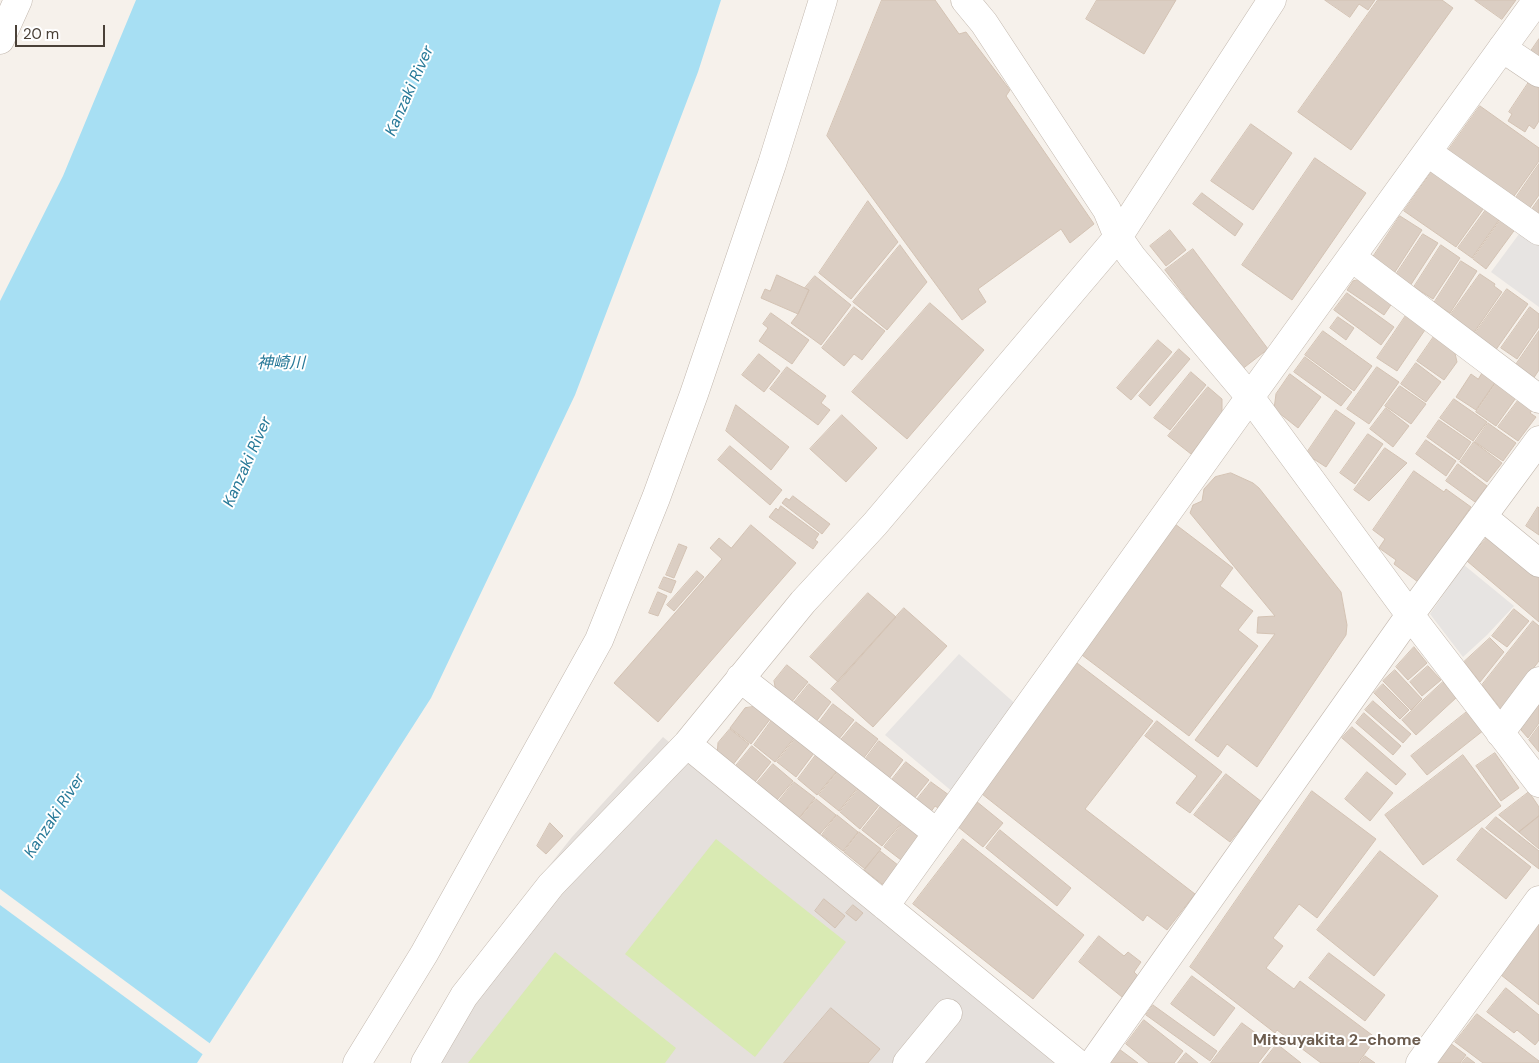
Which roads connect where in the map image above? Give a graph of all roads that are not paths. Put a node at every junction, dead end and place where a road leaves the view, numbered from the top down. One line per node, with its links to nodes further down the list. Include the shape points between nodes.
1 (18, 0): 6 (street)
2 (823, 0): 28 (street, via 772,164 694,394 599,640 424,954)
3 (965, 0): 11 (street, via 984,23 1107,210)
4 (1272, 0): 11 (street)
5 (1538, 0): 7 (street)
6 (0, 40)
7 (1502, 48): 8 (street); 9 (street)
8 (1539, 73)
9 (1427, 152): 10 (street); 12 (street)
10 (1539, 231)
11 (1118, 237): 13 (street); 19 (street)
12 (1351, 257): 13 (street); 14 (street)
13 (1250, 397): 18 (street); 24 (street)
14 (1539, 399)
15 (1539, 440): 16 (street)
16 (1483, 517): 17 (street); 18 (street)
17 (1539, 563)
18 (1410, 615): 21 (street); 32 (street)
19 (740, 678): 22 (street); 24 (street)
20 (1539, 681): 21 (street)
21 (1500, 733): 23 (street)
22 (687, 744): 26 (street); 29 (street, via 551,885 464,996)
23 (1539, 783)
24 (937, 833): 26 (street)
25 (1539, 900): 33 (street)
26 (885, 906): 31 (street)
27 (948, 1013): 30 (street)
28 (357, 1063)
29 (425, 1063)
30 (907, 1063)
31 (1077, 1063)
32 (1093, 1063)
33 (1420, 1063)

